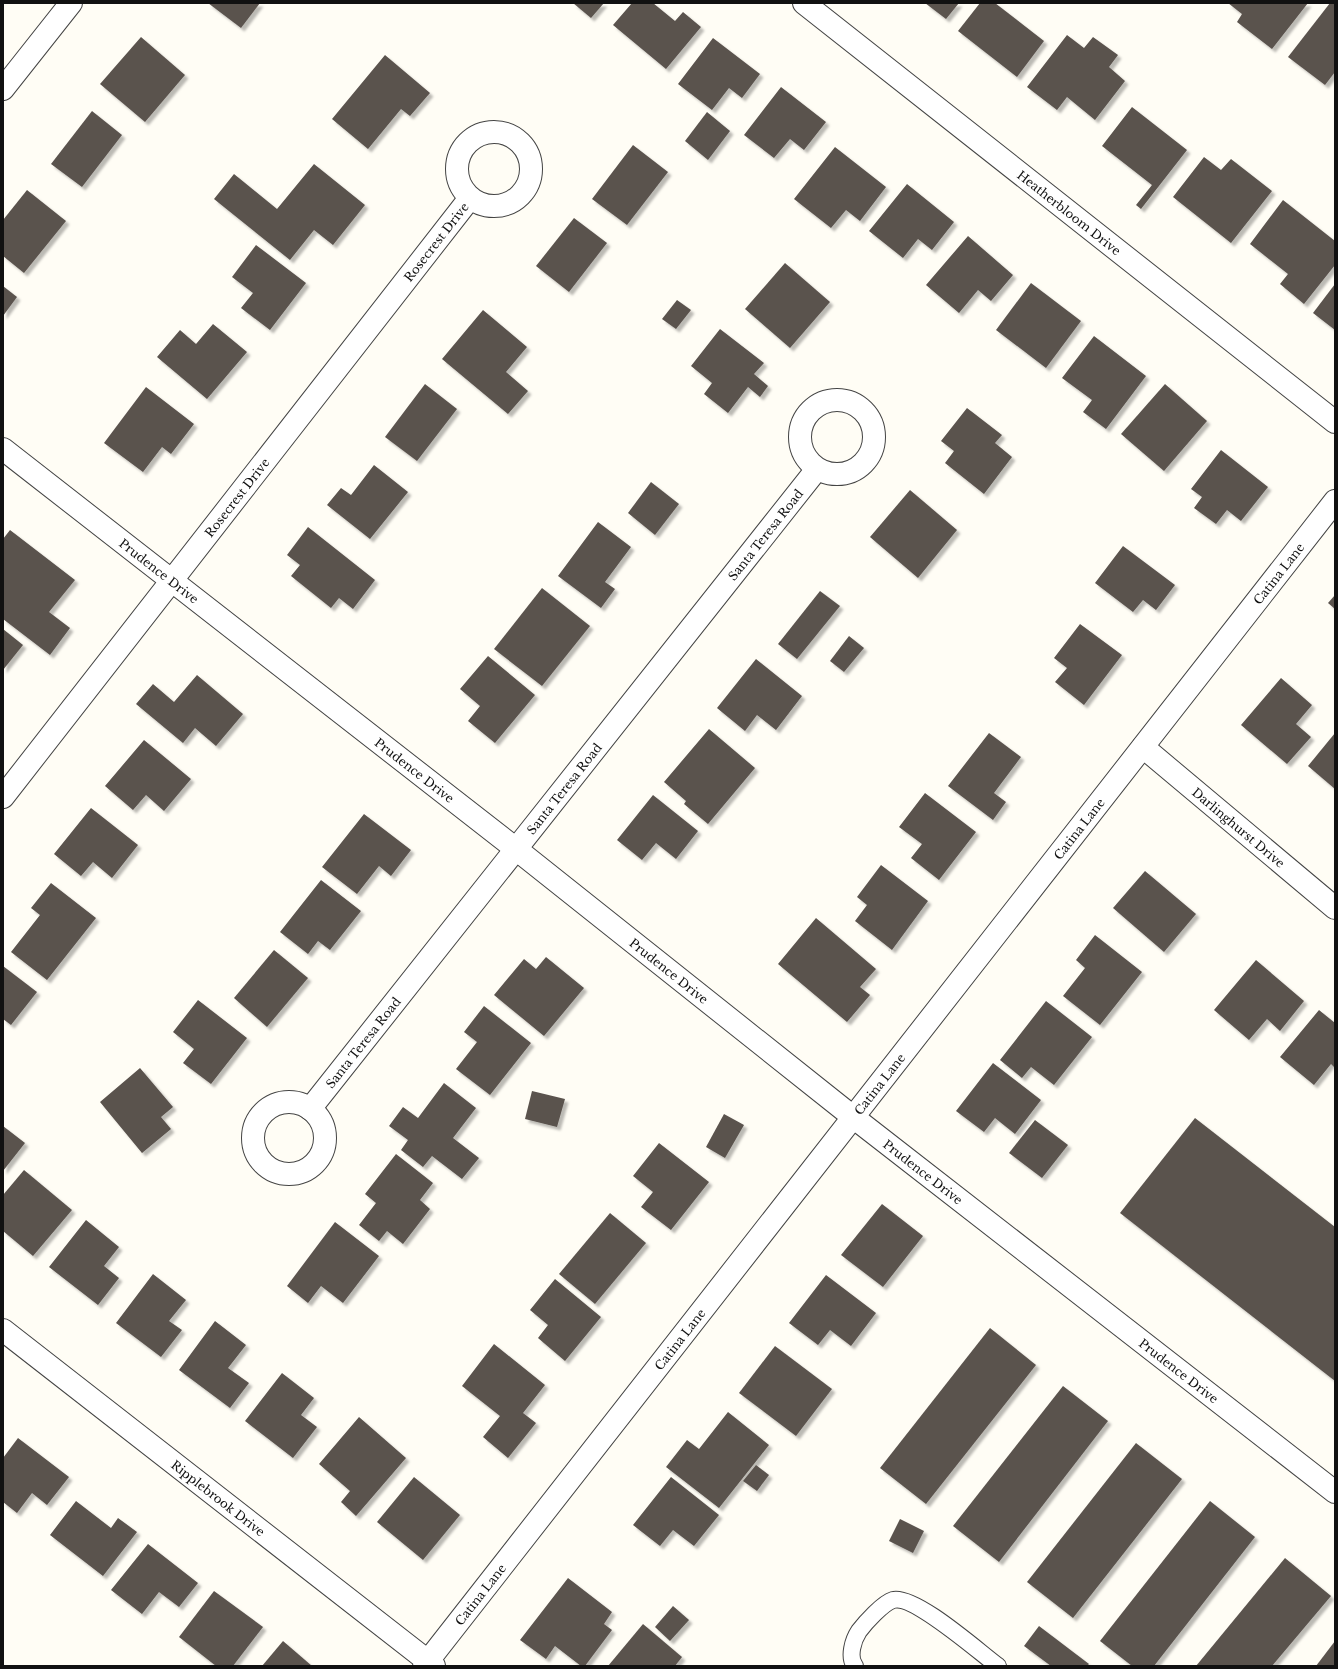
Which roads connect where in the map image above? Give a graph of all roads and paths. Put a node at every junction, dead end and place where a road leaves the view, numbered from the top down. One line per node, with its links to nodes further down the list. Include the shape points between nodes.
1 (71, 3): 3 (street)
2 (804, 3): 5 (street, Heatherbloom Drive)
3 (3, 89)
4 (470, 198): 9 (street, Rosecrest Drive)
5 (1335, 422)
6 (3, 449): 9 (street, Prudence Drive)
7 (817, 469): 12 (street, Santa Teresa Road)
8 (1335, 501): 10 (street, Catina Lane)
9 (171, 581): 11 (street, Rosecrest Drive); 12 (street, Prudence Drive)
10 (1142, 747): 13 (street, Darlinghurst Drive); 15 (street, Catina Lane)
11 (3, 797)
12 (516, 849): 14 (street, Santa Teresa Road); 15 (street, Prudence Drive)
13 (1335, 908)
14 (310, 1109)
15 (853, 1117): 17 (street, Prudence Drive); 18 (street, Catina Lane)
16 (3, 1330): 18 (street, Ripplebrook Drive)
17 (1335, 1492)
18 (428, 1664)
19 (855, 1666): 20 (lane, via 852,1648 858,1632 874,1613 892,1600 906,1600 930,1614)
20 (998, 1666)

